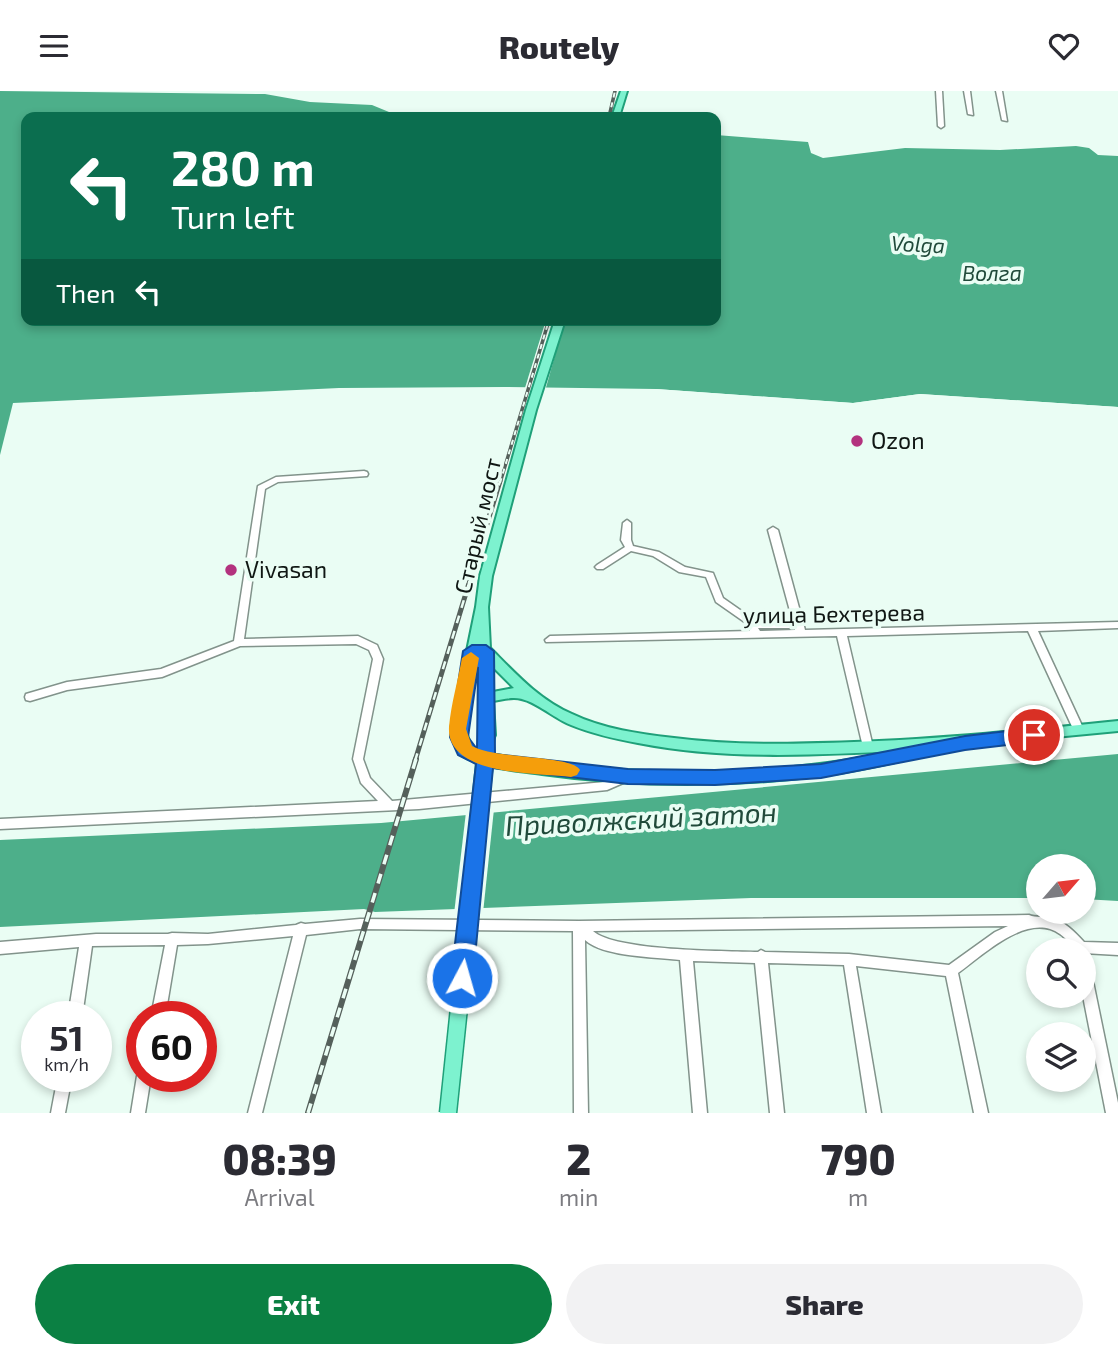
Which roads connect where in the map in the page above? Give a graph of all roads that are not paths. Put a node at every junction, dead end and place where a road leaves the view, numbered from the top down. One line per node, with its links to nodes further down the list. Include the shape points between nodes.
1 (624, 91): 5 (main road)
2 (939, 91): 8 (street)
3 (967, 91): 6 (street)
4 (999, 91): 7 (street)
5 (617, 112)
6 (971, 114)
7 (1005, 120)
8 (941, 126)
9 (552, 326): 11 (main road, Старый мост)
10 (558, 326): 11 (main road, Старый мост)
11 (531, 410): 24 (main road, Старый мост, via 495,535)
12 (364, 474): 23 (street, via 267,483 261,488)
13 (627, 523): 15 (street)
14 (773, 530): 19 (street)
15 (630, 548): 16 (street); 20 (street, via 656,554 682,570 710,575 719,600)
16 (600, 567)
17 (1118, 625): 18 (street, улица Бехтерева)
18 (1032, 628): 21 (street, улица Бехтерева); 29 (street)
19 (800, 629): 20 (street, улица Бехтерева); 21 (street, улица Бехтерева)
20 (754, 630): 22 (street, улица Бехтерева)
21 (841, 633): 31 (street)
22 (550, 640)
23 (239, 643): 25 (street, via 162,673 67,686); 33 (street, via 358,640 373,648 378,659 358,759 365,780)
24 (479, 651): 26 (main road); 27 (main road); 32 (main road, via 458,729 465,750 475,757 503,762)
25 (30, 697)
26 (489, 697): 27 (main road, via 515,693); 58 (main road, bridge)
27 (538, 700): 31 (main road, via 583,724 666,743 768,751)
28 (1118, 726): 29 (main road)
29 (1079, 730): 30 (main road)
30 (965, 743): 31 (main road); 32 (main road, via 821,771 694,779)
31 (868, 747)
32 (628, 776): 33 (street, via 607,786)
33 (388, 804): 34 (street)
34 (0, 824)
35 (1026, 920): 38 (street)
36 (1029, 924): 49 (street, via 1006,933)
37 (1057, 924): 41 (street)
38 (579, 926): 39 (street, via 360,924); 46 (street, via 608,946); 59 (street)
39 (301, 928): 40 (street, via 208,939); 57 (street)
40 (172, 938): 42 (street); 51 (street)
41 (1072, 938)
42 (86, 941): 45 (street); 50 (street)
43 (1096, 949): 44 (street)
44 (1118, 949)
45 (1, 950)
46 (686, 955): 47 (street); 60 (street)
47 (761, 956): 48 (street); 61 (street)
48 (849, 960): 49 (street); 62 (street)
49 (951, 971): 63 (street)
50 (77, 1001)
51 (161, 1001)
52 (1092, 1008): 64 (street)
53 (62, 1092): 55 (street)
54 (141, 1092): 56 (street)
55 (58, 1113)
56 (138, 1113)
57 (255, 1113)
58 (448, 1113)
59 (581, 1113)
60 (700, 1113)
61 (777, 1113)
62 (874, 1113)
63 (981, 1113)
64 (1113, 1113)

